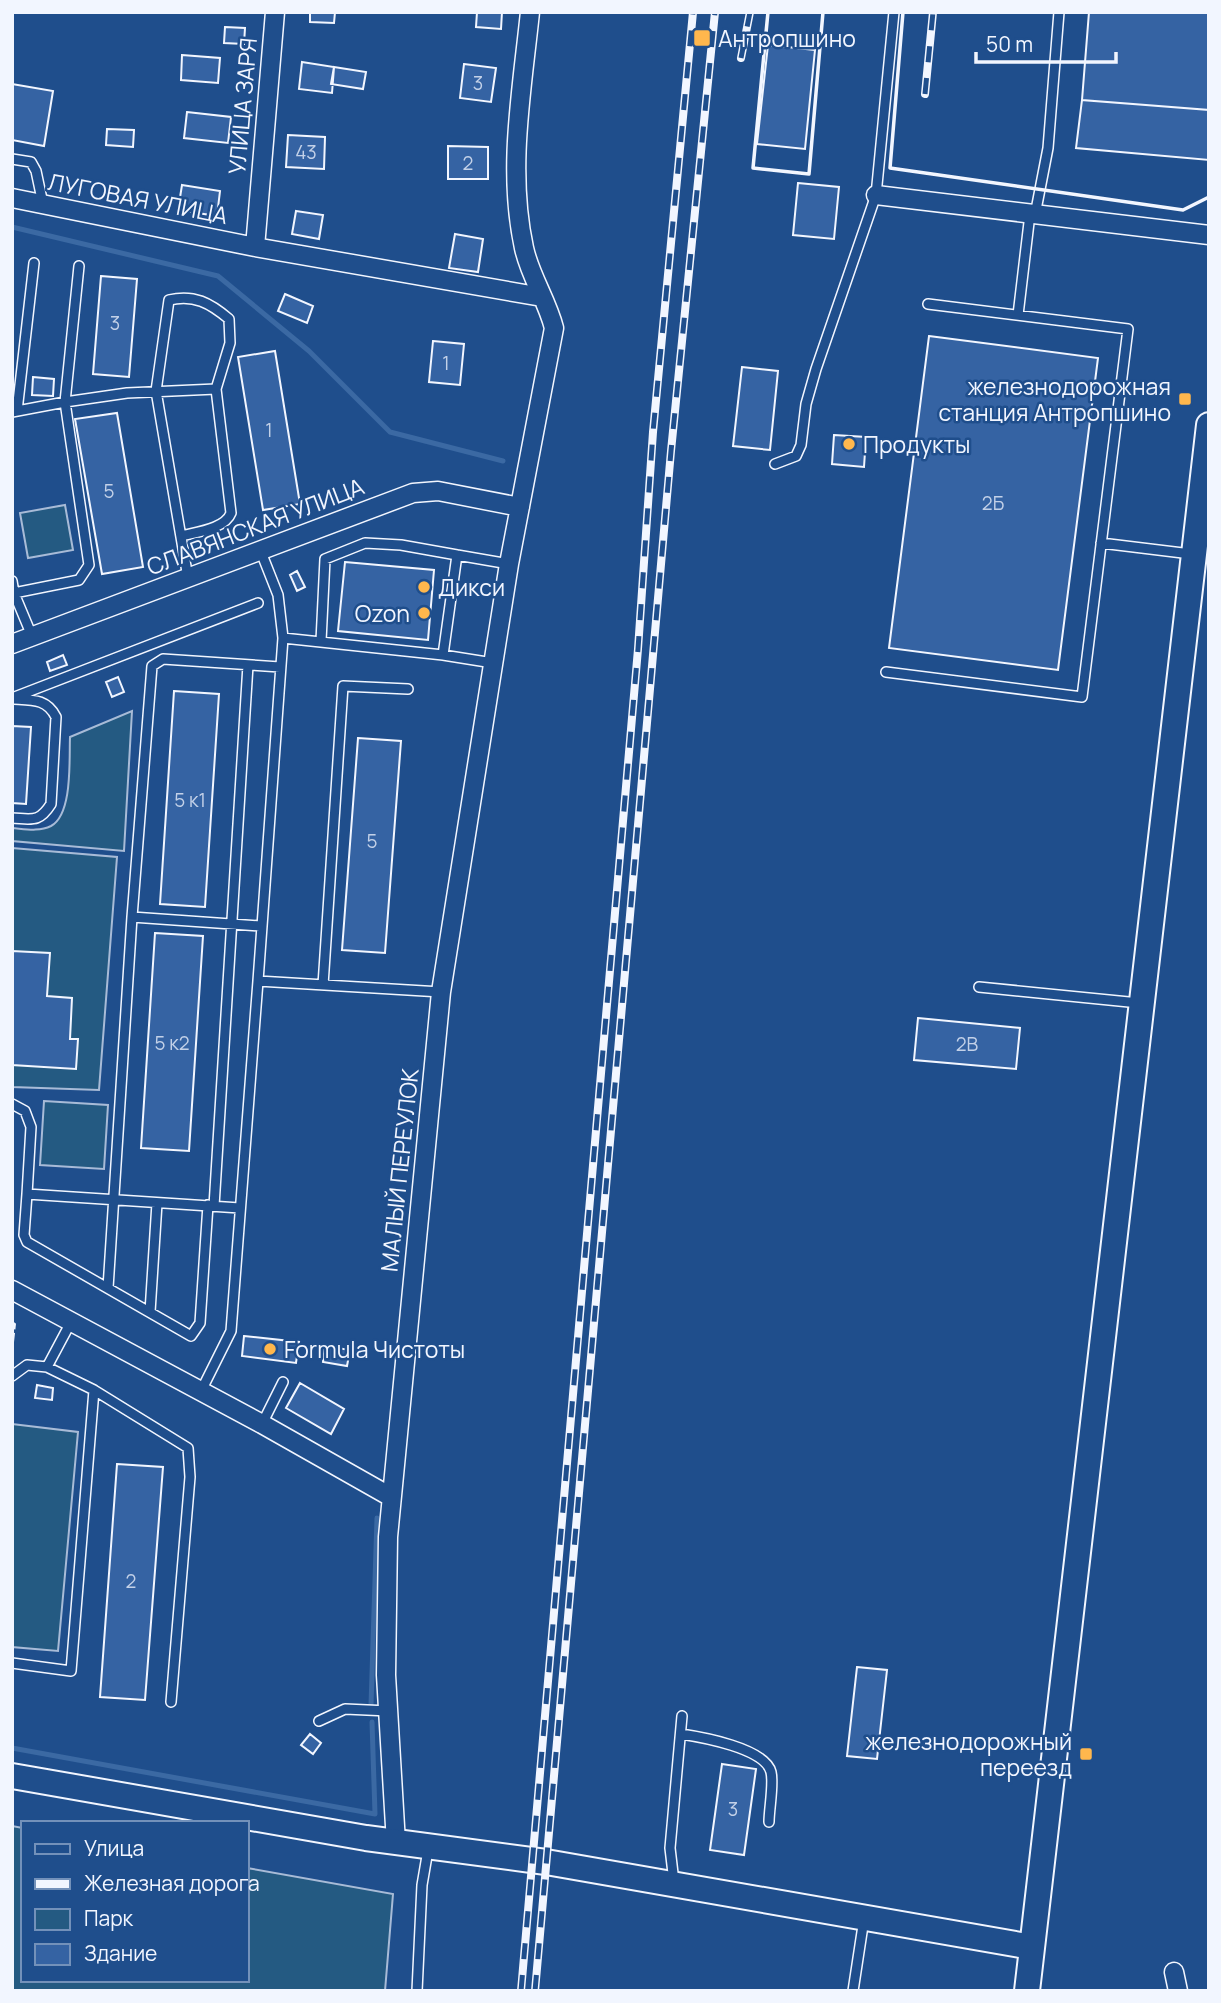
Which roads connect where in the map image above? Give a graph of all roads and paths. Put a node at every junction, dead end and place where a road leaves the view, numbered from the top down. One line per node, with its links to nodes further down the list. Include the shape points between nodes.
1 (275, 12): 11 (street, УЛИЦА ЗАРЯ)
2 (530, 12): 14 (street, МАЛЫЙ ПЕРЕУЛОК, via 515,167 524,248)
3 (894, 12): 6 (lane)
4 (1059, 12): 9 (lane, via 1048,148)
5 (12, 159): 8 (lane, via 31,162)
6 (876, 195): 9 (street); 22 (lane, via 816,369 801,445 796,456)
7 (12, 198): 8 (street, ЛУГОВАЯ УЛИЦА)
8 (43, 204): 11 (street, ЛУГОВАЯ УЛИЦА)
9 (1033, 215): 10 (street); 16 (lane)
10 (1209, 235)
11 (255, 247): 14 (street, ЛУГОВАЯ УЛИЦА)
12 (34, 263): 20 (lane)
13 (79, 266): 19 (lane)
14 (542, 297): 23 (street, МАЛЫЙ ПЕРЕУЛОК, via 554,328)
15 (928, 304): 16 (lane)
16 (1018, 315): 25 (lane, via 1128,329)
17 (216, 389): 18 (lane); 18 (lane, via 230,342 229,319 209,303 184,296 169,300); 24 (lane, via 231,513 221,524)
18 (156, 391): 19 (lane); 24 (lane)
19 (65, 402): 20 (lane); 32 (lane, via 89,565 79,580)
20 (15, 411)
21 (1209, 425): 28 (street)
22 (775, 464)
23 (520, 507): 26 (street, СЛАВЯНСКАЯ УЛИЦА, via 438,491 413,493); 29 (street, МАЛЫЙ ПЕРЕУЛОК)
24 (181, 536): 30 (lane)
25 (1101, 543): 28 (lane); 44 (lane, via 1082,697)
26 (261, 552): 30 (street, СЛАВЯНСКАЯ УЛИЦА); 35 (lane, via 278,595)
27 (457, 555): 29 (lane); 36 (lane, via 365,543 325,559); 39 (lane)
28 (1193, 555): 55 (street)
29 (509, 564): 40 (street, МАЛЫЙ ПЕРЕУЛОК)
30 (188, 580): 34 (street, СЛАВЯНСКАЯ УЛИЦА)
31 (12, 581): 32 (lane)
32 (15, 593): 34 (lane)
33 (258, 603): 38 (lane)
34 (33, 636): 37 (street, СЛАВЯНСКАЯ УЛИЦА)
35 (283, 638): 36 (lane); 43 (lane)
36 (321, 641): 39 (lane)
37 (12, 644)
38 (145, 648): 42 (lane); 46 (lane)
39 (443, 655): 40 (lane)
40 (493, 663): 54 (street, МАЛЫЙ ПЕРЕУЛОК)
41 (248, 665): 42 (lane, via 163,659); 43 (lane); 49 (lane)
42 (152, 666): 48 (lane)
43 (280, 667): 50 (lane)
44 (886, 672)
45 (408, 689): 52 (lane, via 343,686)
46 (12, 698): 47 (lane, via 41,701 56,718 51,804 37,819)
47 (12, 818)
48 (132, 917): 49 (lane); 58 (lane)
49 (232, 924): 50 (lane); 60 (lane)
50 (260, 926): 51 (lane)
51 (258, 981): 52 (lane); 61 (lane)
52 (323, 985): 54 (lane)
53 (979, 987): 55 (lane)
54 (441, 992): 72 (street, МАЛЫЙ ПЕРЕУЛОК)
55 (1141, 1003): 85 (street)
56 (12, 1104): 57 (lane, via 25,1111 31,1127)
57 (27, 1194): 58 (lane); 62 (lane, via 27,1242)
58 (114, 1199): 59 (lane); 62 (lane)
59 (157, 1203): 60 (lane); 64 (lane)
60 (211, 1206): 61 (lane); 64 (lane, via 200,1323 191,1336)
61 (240, 1208): 70 (lane, via 231,1331)
62 (108, 1288): 64 (lane)
63 (12, 1290): 65 (street)
64 (150, 1312)
65 (71, 1322): 66 (lane); 70 (street)
66 (47, 1367): 67 (lane, via 27,1365); 69 (lane)
67 (12, 1376)
68 (283, 1382): 71 (lane)
69 (94, 1390): 73 (lane, via 71,1671); 74 (lane, via 188,1448 190,1477)
70 (200, 1392): 71 (street)
71 (262, 1424): 72 (street)
72 (391, 1497): 75 (street, МАЛЫЙ ПЕРЕУЛОК)
73 (12, 1663)
74 (172, 1702)
75 (389, 1711): 77 (lane, via 345,1709); 81 (street, МАЛЫЙ ПЕРЕУЛОК)
76 (682, 1716): 78 (lane)
77 (319, 1721)
78 (681, 1734): 80 (lane, via 720,1740 766,1763 771,1772); 83 (lane, via 670,1848)
79 (12, 1776): 81 (street)
80 (769, 1822)
81 (396, 1843): 82 (street)
82 (428, 1847): 83 (street); 87 (lane)
83 (674, 1885): 84 (street)
84 (864, 1918): 85 (street); 88 (lane)
85 (1032, 1947): 89 (street)
86 (1174, 1972): 90 (street)
87 (417, 1991)
88 (853, 1991)
89 (1027, 1991)
90 (1178, 1991)

